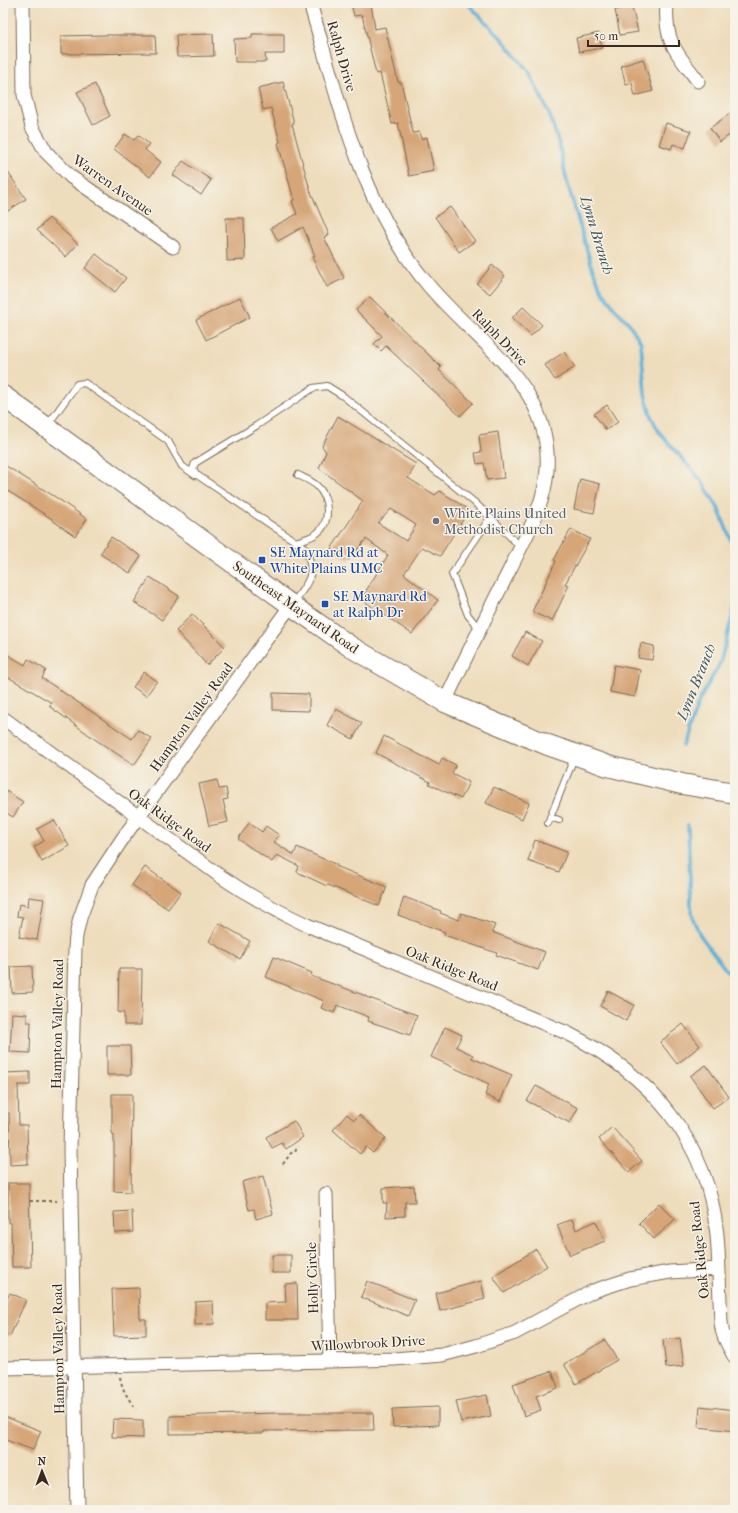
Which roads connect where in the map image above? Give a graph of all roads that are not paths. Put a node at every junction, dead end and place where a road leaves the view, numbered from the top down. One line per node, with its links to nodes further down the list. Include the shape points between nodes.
1 (22, 3): 5 (street, Warren Avenue, via 24,95 32,127 46,152 71,177)
2 (310, 3): 12 (street, Ralph Drive, via 353,149 379,210 418,273 512,371 537,409 546,442 547,474 539,507)
3 (667, 3): 4 (street, via 666,25 669,37 676,52)
4 (698, 81)
5 (173, 247)
6 (3, 396): 7 (main road, Southeast Maynard Road)
7 (46, 427): 8 (lane, via 77,384 85,383 168,441 182,466); 13 (main road, Southeast Maynard Road)
8 (197, 475): 10 (lane, via 193,469 195,463 313,388 327,386 344,396 474,502); 11 (lane)
9 (298, 475): 11 (lane, via 318,487 323,494 327,510 324,523 316,535)
10 (490, 518): 12 (lane); 14 (lane, via 452,574 468,615)
11 (295, 542): 13 (lane, via 305,548 312,573 308,583)
12 (521, 547): 14 (street, Ralph Drive)
13 (291, 605): 15 (main road, Southeast Maynard Road, via 351,647); 19 (street, Hampton Valley Road)
14 (480, 630): 15 (street, Ralph Drive)
15 (445, 702): 17 (main road, Southeast Maynard Road)
16 (3, 718): 19 (street, Oak Ridge Road)
17 (575, 754): 18 (main road, Southeast Maynard Road, via 608,766 682,784); 20 (lane, via 549,820)
18 (735, 793)
19 (139, 817): 22 (street, Oak Ridge Road, via 224,878 307,926 567,1033 621,1065 662,1103 696,1158 711,1197); 25 (street, Hampton Valley Road, via 92,885 76,936 70,1149)
20 (559, 820)
21 (326, 1194): 24 (street, Holly Circle)
22 (719, 1269): 23 (street, Oak Ridge Road, via 722,1329); 24 (street, Willowbrook Drive, via 670,1272 630,1279 593,1291 515,1333 465,1350 419,1357)
23 (734, 1356)
24 (330, 1361): 25 (street, Willowbrook Drive)
25 (75, 1367): 26 (street, Willowbrook Drive); 27 (street, Hampton Valley Road)
26 (3, 1368)
27 (77, 1510)

